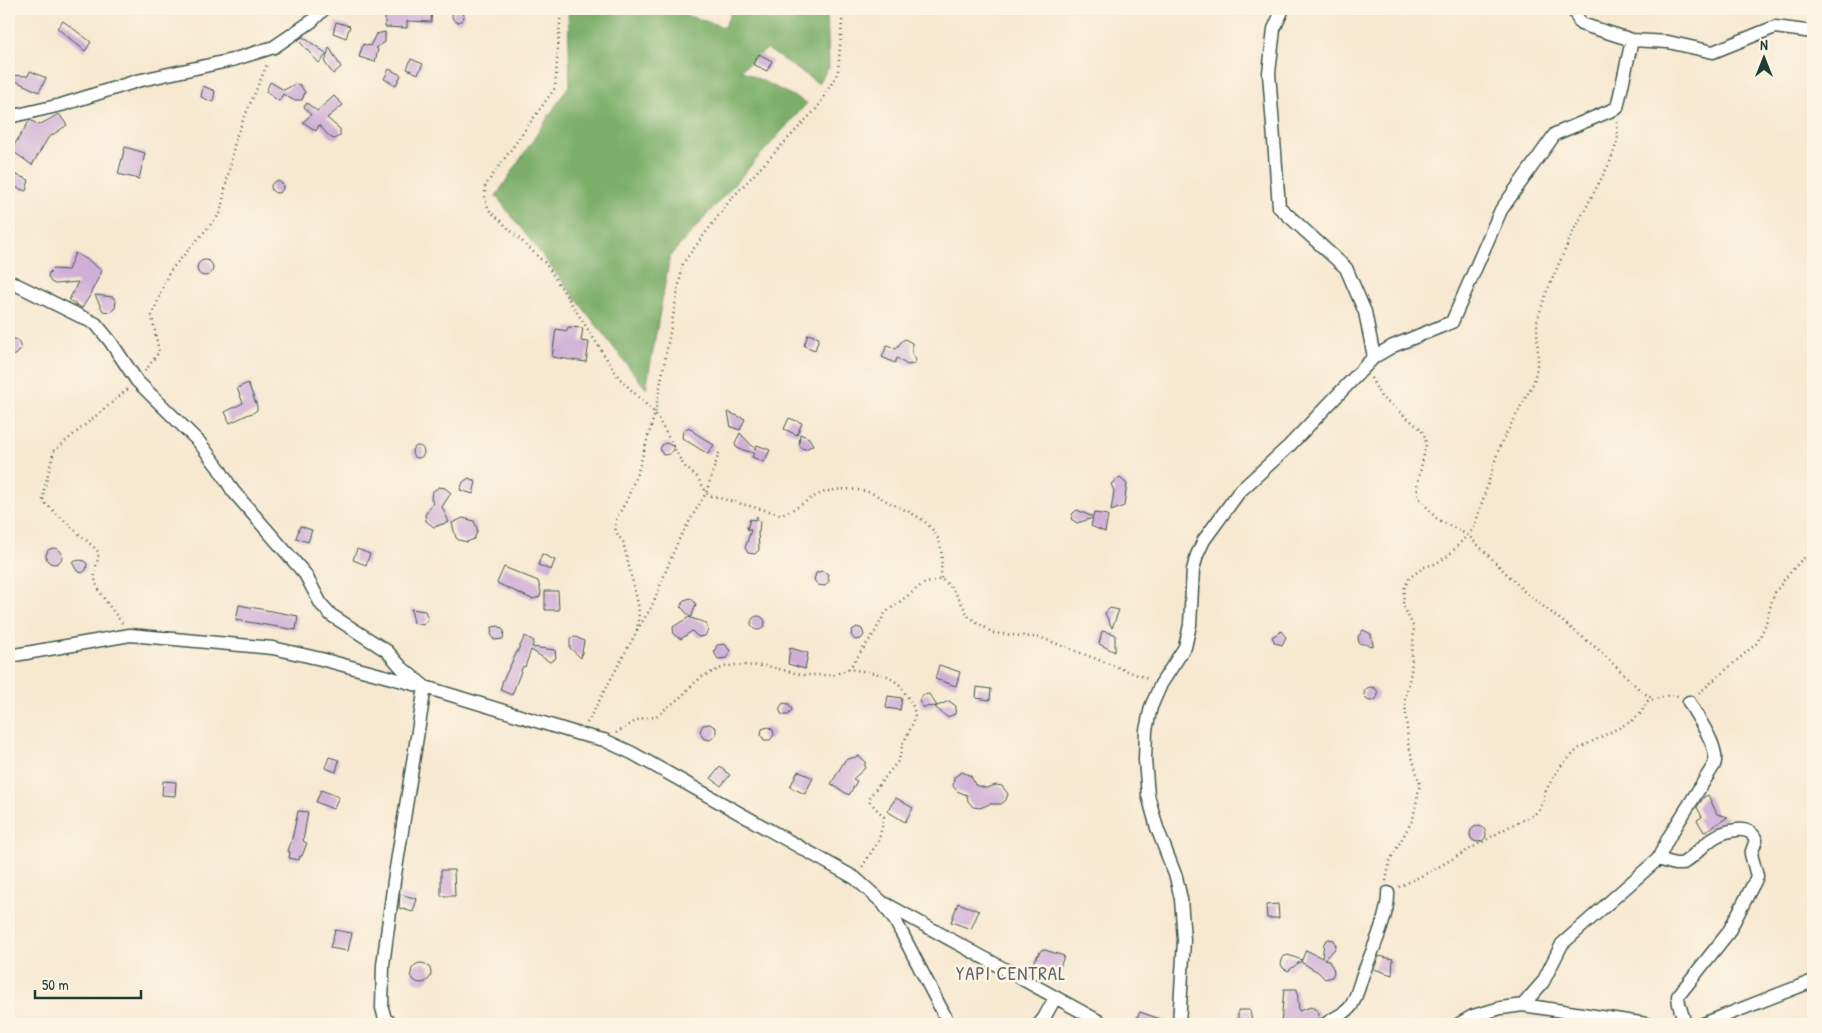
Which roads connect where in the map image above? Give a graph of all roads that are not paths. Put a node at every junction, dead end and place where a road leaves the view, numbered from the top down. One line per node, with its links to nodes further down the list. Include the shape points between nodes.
1 (324, 9): 6 (street, via 274,46 232,60 137,81 61,105)
2 (1283, 9): 8 (street, via 1274,29 1269,73 1279,207 1346,268 1365,312)
3 (1573, 9): 5 (street, via 1581,24)
4 (1813, 32): 5 (street, via 1775,27 1713,52 1668,42)
5 (1632, 40): 8 (street, via 1617,108 1555,134 1501,210 1452,322)
6 (9, 117)
7 (9, 281): 10 (street, via 96,324 137,381 199,442 233,491 305,574 321,604 331,615 388,651)
8 (1374, 357): 22 (street, via 1289,446 1239,492 1204,540 1193,570 1190,625 1185,647 1161,684 1151,707 1145,760 1148,795 1176,878 1184,940)
9 (9, 656): 10 (street, via 130,635 272,648)
10 (424, 688): 14 (street, via 604,740 632,753 855,878); 18 (street, via 383,965 382,1008 385,1019)
11 (1689, 702): 12 (street, via 1708,736 1716,762)
12 (1658, 859): 17 (street, via 1562,944 1543,982); 26 (street, via 1682,864 1723,832 1744,829 1754,834 1756,840 1751,854 1757,876 1755,881 1728,934 1678,996)
13 (1388, 893): 23 (street, via 1376,940 1350,1007)
14 (883, 903): 16 (street); 19 (street)
15 (1813, 981): 27 (street)
16 (1055, 998): 20 (street); 21 (street)
17 (1523, 1005): 24 (street, via 1473,1016); 25 (street)
18 (393, 1024)
19 (949, 1024)
20 (1039, 1024)
21 (1104, 1024)
22 (1179, 1024)
23 (1326, 1024)
24 (1459, 1024)
25 (1647, 1024)
26 (1685, 1024)
27 (1703, 1024)

